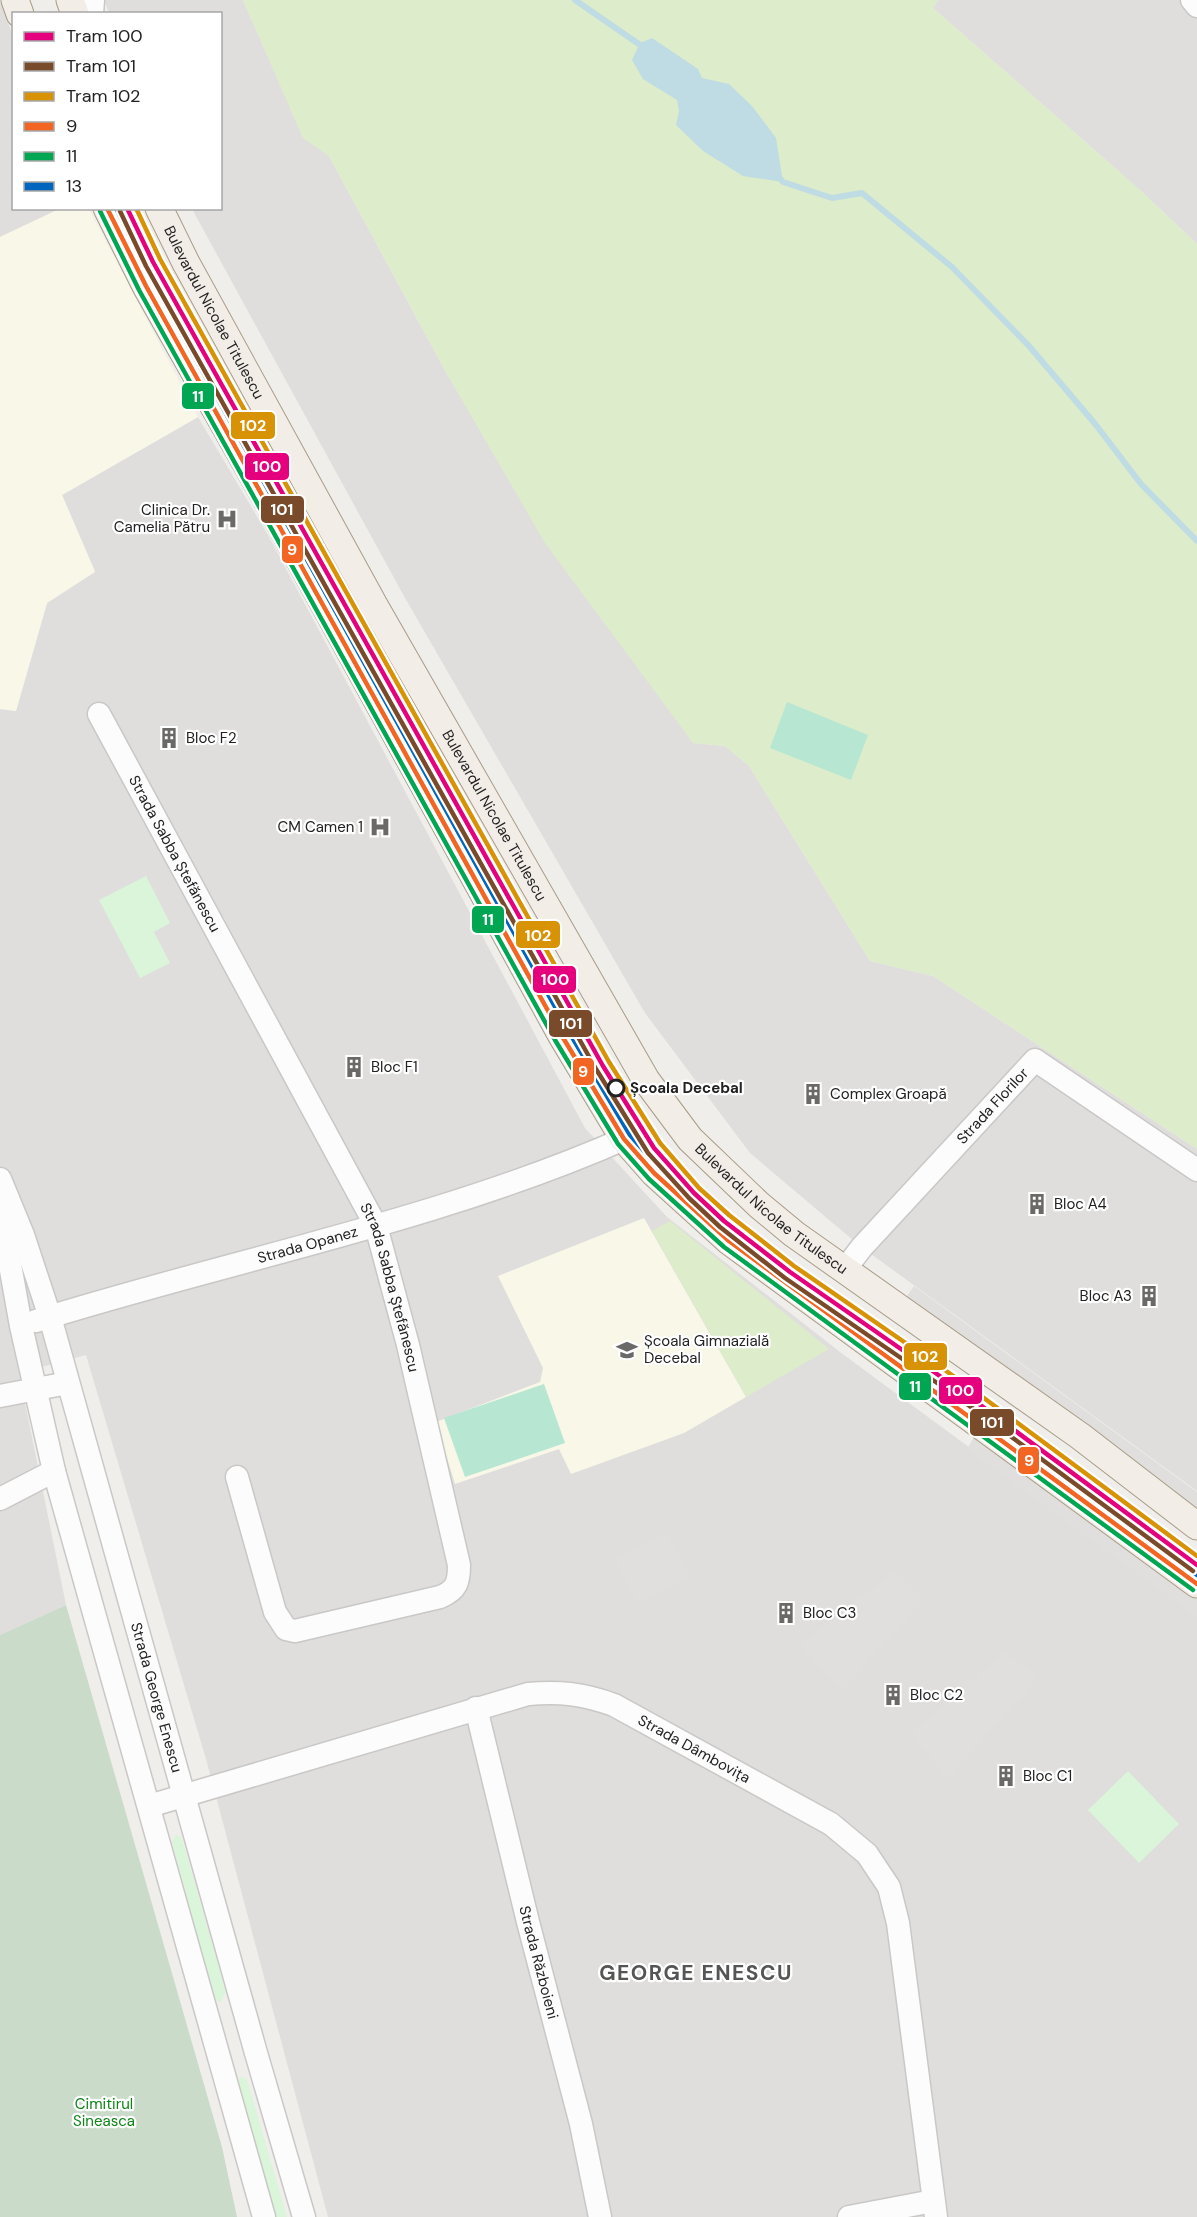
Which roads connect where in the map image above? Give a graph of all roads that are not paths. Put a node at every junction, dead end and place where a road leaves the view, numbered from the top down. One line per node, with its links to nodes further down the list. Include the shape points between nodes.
1 (1192, 0): 2 (street)
2 (1197, 6)
3 (108, 210): 6 (main road, via 146,286 562,1036)
4 (160, 210): 11 (main road, Bulevardul Nicolae Titulescu, via 387,628 646,1080 690,1139 727,1176 794,1234)
5 (99, 714): 10 (street, Strada Sabba Ștefănescu)
6 (624, 1139): 10 (street, Strada Opanez, via 561,1165); 21 (main road, via 654,1173 729,1241)
7 (1197, 1170): 11 (street, Strada Florilor, via 1035,1060)
8 (0, 1179): 12 (street, Strada George Enescu)
9 (0, 1209): 13 (street)
10 (376, 1226): 12 (street, Strada Opanez); 18 (street, Strada Sabba Ștefănescu, via 408,1345 459,1565 459,1582 440,1597 295,1631 286,1629 275,1612)
11 (845, 1269): 20 (main road, Bulevardul Nicolae Titulescu, via 1080,1436)
12 (50, 1317): 13 (street, Strada Opanez); 14 (street, Strada George Enescu)
13 (21, 1326): 15 (street)
14 (68, 1383): 15 (street); 23 (street, Strada George Enescu)
15 (35, 1390): 16 (street); 17 (street)
16 (0, 1396)
17 (54, 1471): 19 (street); 24 (street)
18 (237, 1477)
19 (0, 1499)
20 (1197, 1526)
21 (1197, 1584)
22 (476, 1708): 23 (street, Strada Dâmbovița); 25 (street, Strada Dâmbovița, via 528,1694 557,1691 614,1705 831,1824 867,1854 889,1887 898,1923); 28 (street, Strada Războieni, via 578,2113)
23 (184, 1796): 24 (street, Strada Dâmbovița); 27 (street, Strada George Enescu)
24 (149, 1806): 26 (street)
25 (935, 2209): 29 (street)
26 (264, 2217)
27 (304, 2217)
28 (600, 2217)
29 (849, 2217)

